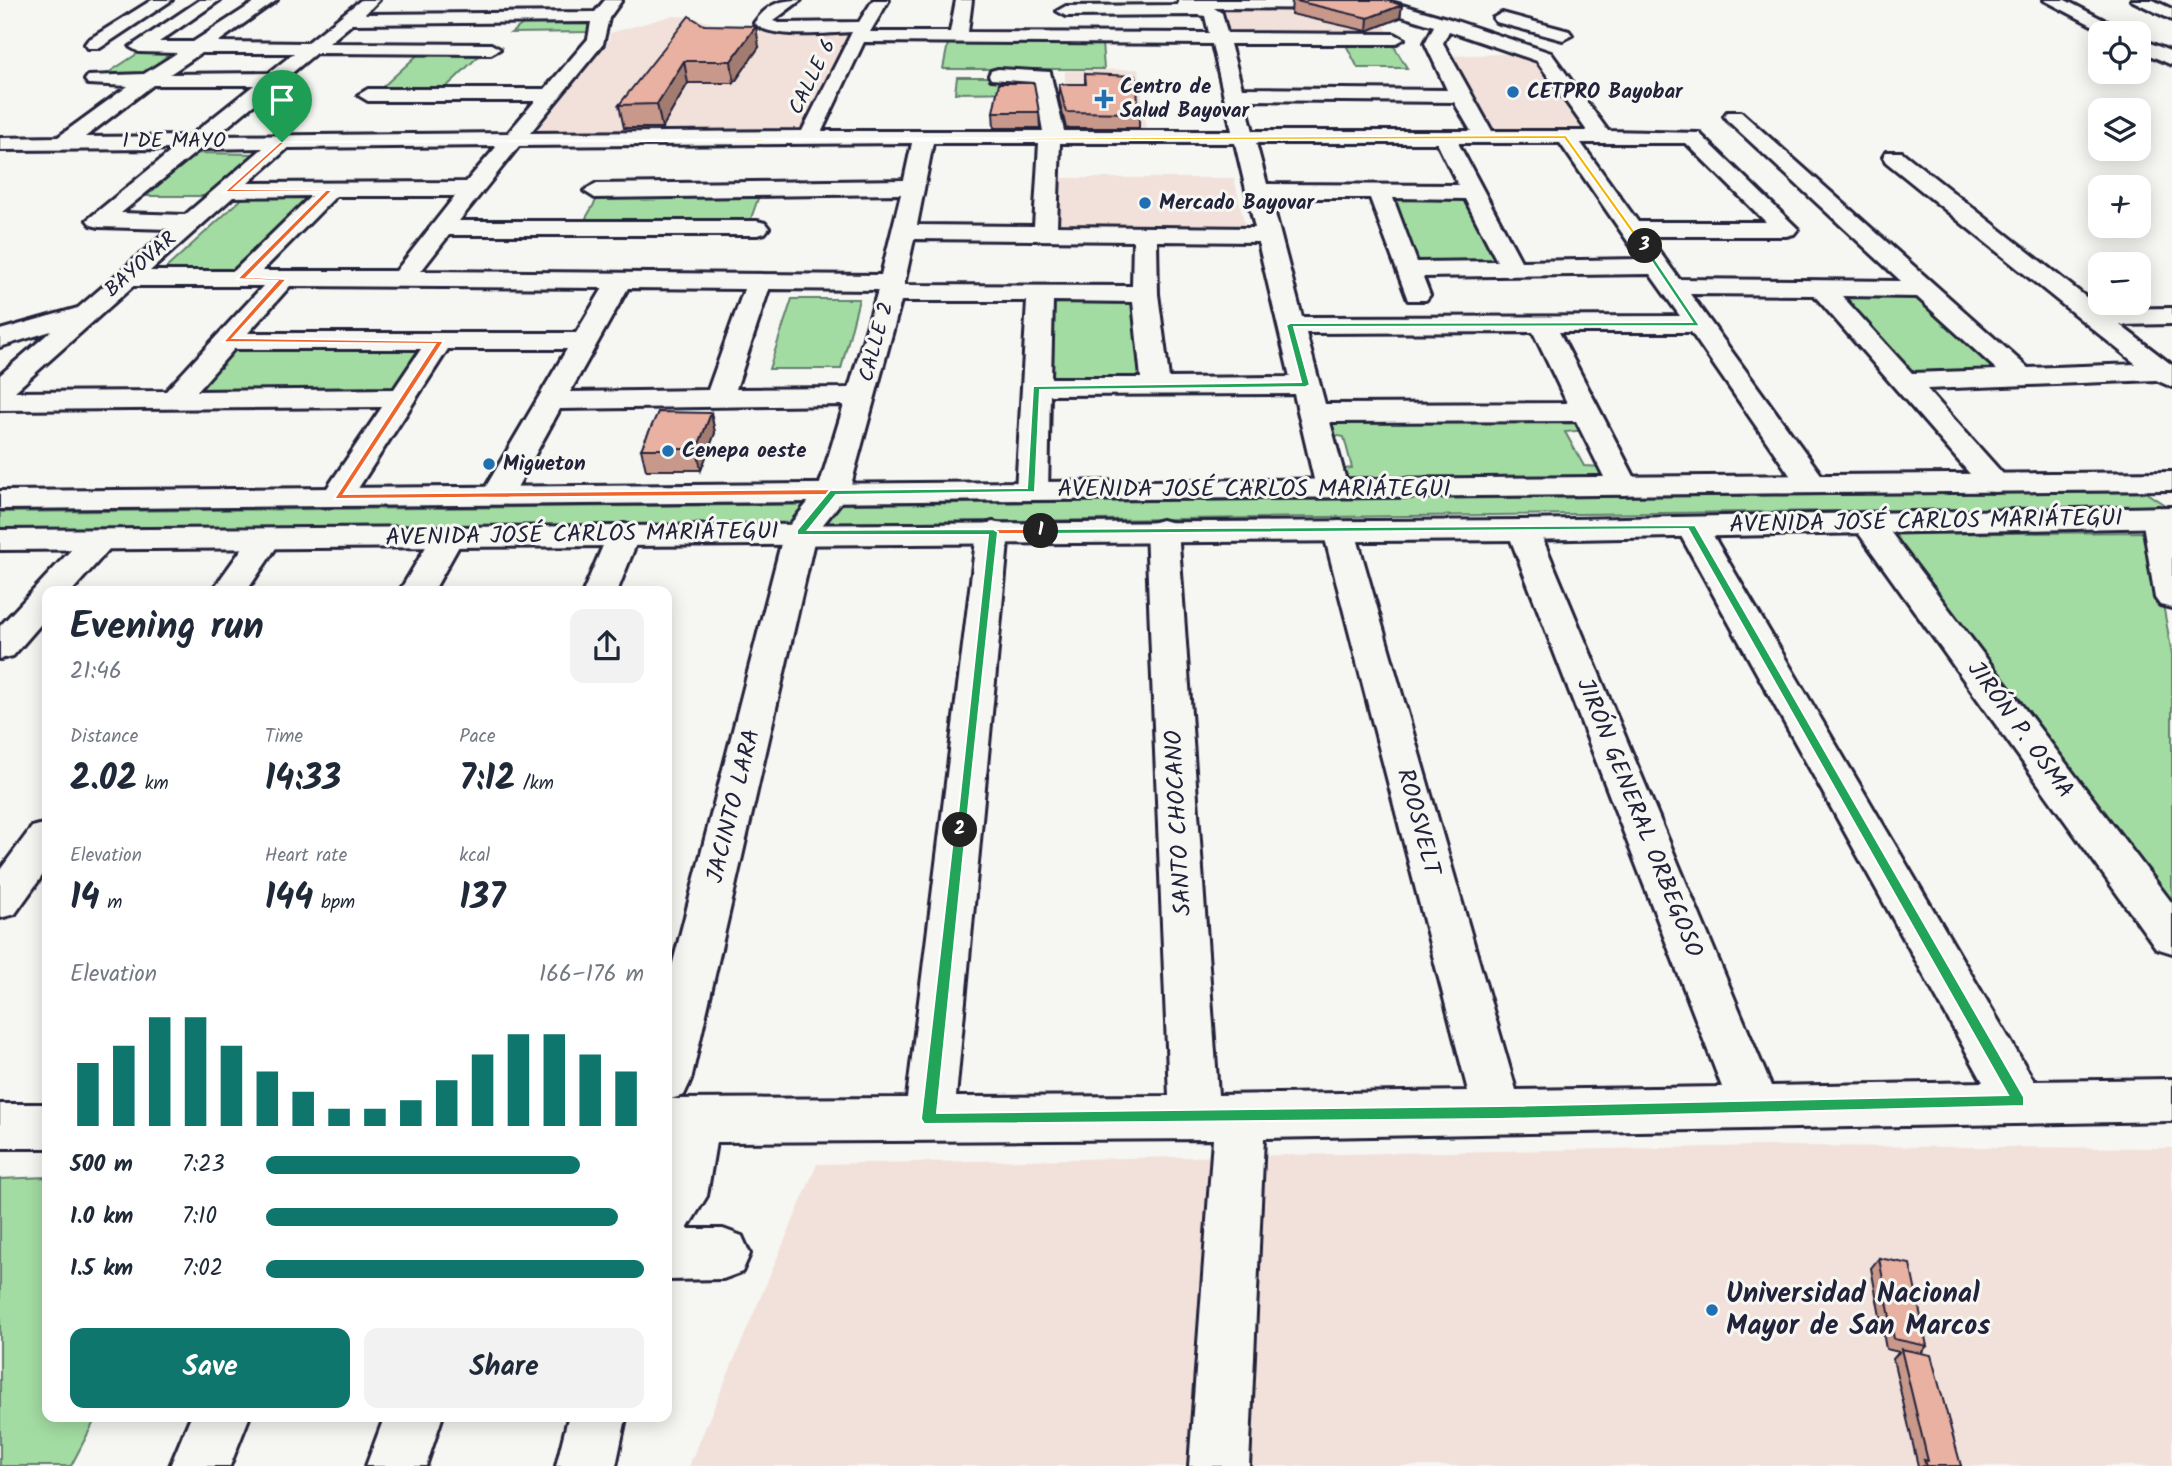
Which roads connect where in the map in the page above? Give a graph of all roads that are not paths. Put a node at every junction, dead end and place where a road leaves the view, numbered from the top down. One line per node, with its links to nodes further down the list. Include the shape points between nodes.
1 (164, 0): 30 (street)
2 (212, 0): 31 (street, via 139,47)
3 (269, 0): 31 (street)
4 (371, 0): 18 (street)
5 (465, 0): 19 (street)
6 (614, 0): 22 (street)
7 (793, 0): 23 (street, via 762,23)
8 (881, 0): 23 (street, CALLE 6)
9 (964, 0): 29 (street)
10 (2052, 0): 20 (street)
11 (2138, 0): 16 (street)
12 (1233, 2): 13 (street); 21 (street, via 1380,4)
13 (1166, 4): 14 (street); 36 (street, via 1213,13)
14 (1066, 5): 26 (street)
15 (1484, 13): 25 (street)
16 (2172, 15)
17 (522, 18): 19 (street); 22 (street); 24 (street)
18 (347, 19): 19 (street); 32 (street)
19 (446, 19)
20 (2095, 21)
21 (1444, 23): 48 (street, via 1434,43); 55 (street, via 1544,57)
22 (599, 26): 24 (street); 47 (street, via 597,40)
23 (861, 32): 29 (street); 51 (street, CALLE 6)
24 (507, 34): 34 (street)
25 (1563, 35)
26 (1066, 39): 29 (street); 36 (street)
27 (1326, 39): 28 (street); 36 (street); 43 (street)
28 (1395, 39)
29 (958, 40)
30 (94, 44)
31 (196, 48): 32 (street); 42 (street)
32 (311, 48): 33 (street); 40 (street)
33 (418, 48): 34 (street); 45 (street)
34 (491, 49): 46 (street)
35 (2151, 49): 37 (street)
36 (1222, 51): 38 (street); 44 (street)
37 (2172, 59)
38 (1201, 61)
39 (998, 75): 57 (street, via 1043,76)
40 (271, 79): 42 (street); 59 (street)
41 (95, 80): 42 (street)
42 (148, 80): 63 (street)
43 (1353, 93): 44 (street); 48 (street)
44 (1232, 94): 50 (street)
45 (368, 95): 46 (street); 62 (street)
46 (442, 95): 47 (street)
47 (552, 95): 60 (street)
48 (1460, 96): 53 (street)
49 (1734, 116): 94 (street)
50 (1242, 136): 52 (street, 1 DE MAYO); 57 (street, 1 DE MAYO); 72 (street)
51 (809, 137): 56 (street, 1 DE MAYO); 58 (street, 1 DE MAYO)
52 (1444, 137): 53 (street, 1 DE MAYO); 74 (street)
53 (1485, 137): 54 (street, 1 DE MAYO)
54 (1566, 137): 55 (street, 1 DE MAYO); 78 (street)
55 (1602, 137): 78 (street, 1 DE MAYO, via 1692,137 1787,229)
56 (924, 138): 57 (street, 1 DE MAYO); 66 (street, CALLE 2)
57 (1053, 138): 80 (street)
58 (627, 139): 60 (street, 1 DE MAYO); 71 (street)
59 (194, 140): 61 (street, 1 DE MAYO); 63 (street, 1 DE MAYO); 75 (street, via 99,220)
60 (514, 140): 62 (street, 1 DE MAYO); 67 (street)
61 (282, 142): 62 (street, 1 DE MAYO); 70 (street, BAYOVAR)
62 (316, 142)
63 (64, 143): 64 (street, 1 DE MAYO)
64 (0, 144)
65 (1894, 156): 99 (street)
66 (911, 187): 68 (street); 79 (street, CALLE 2)
67 (472, 189): 69 (street); 77 (street)
68 (771, 189): 71 (street); 83 (street)
69 (330, 190): 70 (street); 89 (street)
70 (227, 191): 75 (street, BAYOVAR)
71 (595, 191): 76 (street)
72 (1258, 191): 73 (street); 82 (street)
73 (1379, 192): 74 (street); 84 (street)
74 (1475, 192): 85 (street)
75 (190, 222): 88 (street, BAYOVAR)
76 (573, 227): 77 (street); 83 (street)
77 (442, 228): 87 (street)
78 (1633, 229): 86 (street)
79 (903, 232): 80 (street); 92 (street, CALLE 2)
80 (1045, 233): 81 (street)
81 (1145, 234): 82 (street); 96 (street)
82 (1267, 234): 101 (street)
83 (749, 260): 91 (street); 92 (street); 117 (street)
84 (1408, 270): 85 (street); 102 (street)
85 (1514, 270): 86 (street)
86 (1665, 276): 93 (street); 100 (street)
87 (403, 278): 90 (street); 91 (street)
88 (126, 279): 89 (street); 97 (street, BAYOVAR)
89 (240, 279): 90 (street)
90 (283, 279): 105 (street)
91 (619, 281): 107 (street)
92 (891, 288): 95 (street); 115 (street, CALLE 2)
93 (1821, 288): 94 (street); 110 (street)
94 (1924, 289): 109 (street)
95 (1040, 293): 96 (street); 112 (street)
96 (1144, 294): 113 (street)
97 (88, 312): 104 (street); 114 (street, BAYOVAR)
98 (2172, 316): 99 (street)
99 (2095, 317): 108 (street)
100 (1697, 324): 103 (street); 124 (street)
101 (1290, 325): 102 (street); 111 (street)
102 (1429, 326): 103 (street)
103 (1543, 326): 121 (street)
104 (0, 339)
105 (226, 341): 106 (street); 118 (street)
106 (440, 341): 107 (street); 116 (street)
107 (587, 341): 120 (street)
108 (2167, 375): 109 (street)
109 (2023, 379): 110 (street)
110 (1902, 382): 123 (street)
111 (1306, 385): 113 (street); 122 (street)
112 (1035, 387): 113 (street); 127 (street)
113 (1156, 387)
114 (0, 390)
115 (863, 396): 117 (street); 128 (street, CALLE 2)
116 (402, 398): 118 (street); 130 (street)
117 (719, 398): 120 (street)
118 (174, 399): 119 (street)
119 (0, 401)
120 (552, 401): 129 (street)
121 (1586, 412): 122 (street); 125 (street)
122 (1312, 413): 126 (street)
123 (1995, 483): 124 (street, AVENIDA JOSÉ CARLOS MARIÁTEGUI); 131 (street, AVENIDA JOSÉ CARLOS MARIÁTEGUI)
124 (1812, 484): 125 (street, AVENIDA JOSÉ CARLOS MARIÁTEGUI)
125 (1623, 486): 126 (street, AVENIDA JOSÉ CARLOS MARIÁTEGUI)
126 (1332, 488): 127 (street, AVENIDA JOSÉ CARLOS MARIÁTEGUI)
127 (1032, 491): 128 (street, AVENIDA JOSÉ CARLOS MARIÁTEGUI)
128 (834, 492): 129 (street, AVENIDA JOSÉ CARLOS MARIÁTEGUI); 139 (street, CALLE 2)
129 (497, 495): 130 (street, AVENIDA JOSÉ CARLOS MARIÁTEGUI)
130 (337, 497): 132 (street, AVENIDA JOSÉ CARLOS MARIÁTEGUI)
131 (2166, 498): 133 (street, AVENIDA JOSÉ CARLOS MARIÁTEGUI); 149 (street)
132 (0, 500)
133 (1868, 524): 134 (street, AVENIDA JOSÉ CARLOS MARIÁTEGUI); 154 (street, JIRÓN P. OSMA)
134 (1692, 527): 136 (street, AVENIDA JOSÉ CARLOS MARIÁTEGUI); 157 (street)
135 (1162, 530): 137 (street, AVENIDA JOSÉ CARLOS MARIÁTEGUI); 138 (street, AVENIDA JOSÉ CARLOS MARIÁTEGUI); 160 (street, SANTO CHOCANO)
136 (1523, 530): 137 (street, AVENIDA JOSÉ CARLOS MARIÁTEGUI); 158 (street, JIRÓN GENERAL ORBEGOSO)
137 (1339, 531): 159 (street, ROOSVELT)
138 (993, 532): 139 (street, AVENIDA JOSÉ CARLOS MARIÁTEGUI); 161 (street)
139 (800, 533): 140 (street, AVENIDA JOSÉ CARLOS MARIÁTEGUI); 155 (street, JACINTO LARA)
140 (624, 534): 141 (street, AVENIDA JOSÉ CARLOS MARIÁTEGUI); 148 (street)
141 (448, 537): 142 (street, AVENIDA JOSÉ CARLOS MARIÁTEGUI); 147 (street)
142 (266, 539): 144 (street, AVENIDA JOSÉ CARLOS MARIÁTEGUI); 146 (street)
143 (0, 540): 144 (street, AVENIDA JOSÉ CARLOS MARIÁTEGUI)
144 (98, 541): 145 (street)
145 (57, 586)
146 (232, 586)
147 (419, 586)
148 (602, 586)
149 (2172, 598)
150 (42, 602): 151 (street)
151 (0, 648)
152 (42, 845): 153 (street)
153 (0, 902)
154 (2172, 936)
155 (672, 1059)
156 (2172, 1100): 157 (street)
157 (2019, 1101): 158 (street)
158 (1755, 1107): 159 (street)
159 (1499, 1113): 160 (street)
160 (1217, 1117): 161 (street); 174 (street, SANTO CHOCANO, via 1239,1161)
161 (929, 1119): 162 (street)
162 (681, 1121): 165 (street, via 681,1196)
163 (0, 1126): 164 (street)
164 (42, 1126)
165 (672, 1208)
166 (723, 1254): 167 (street)
167 (672, 1255)
168 (218, 1422): 171 (street)
169 (412, 1422): 172 (street)
170 (596, 1422): 173 (street)
171 (200, 1466)
172 (396, 1466)
173 (586, 1466)
174 (1219, 1466)

